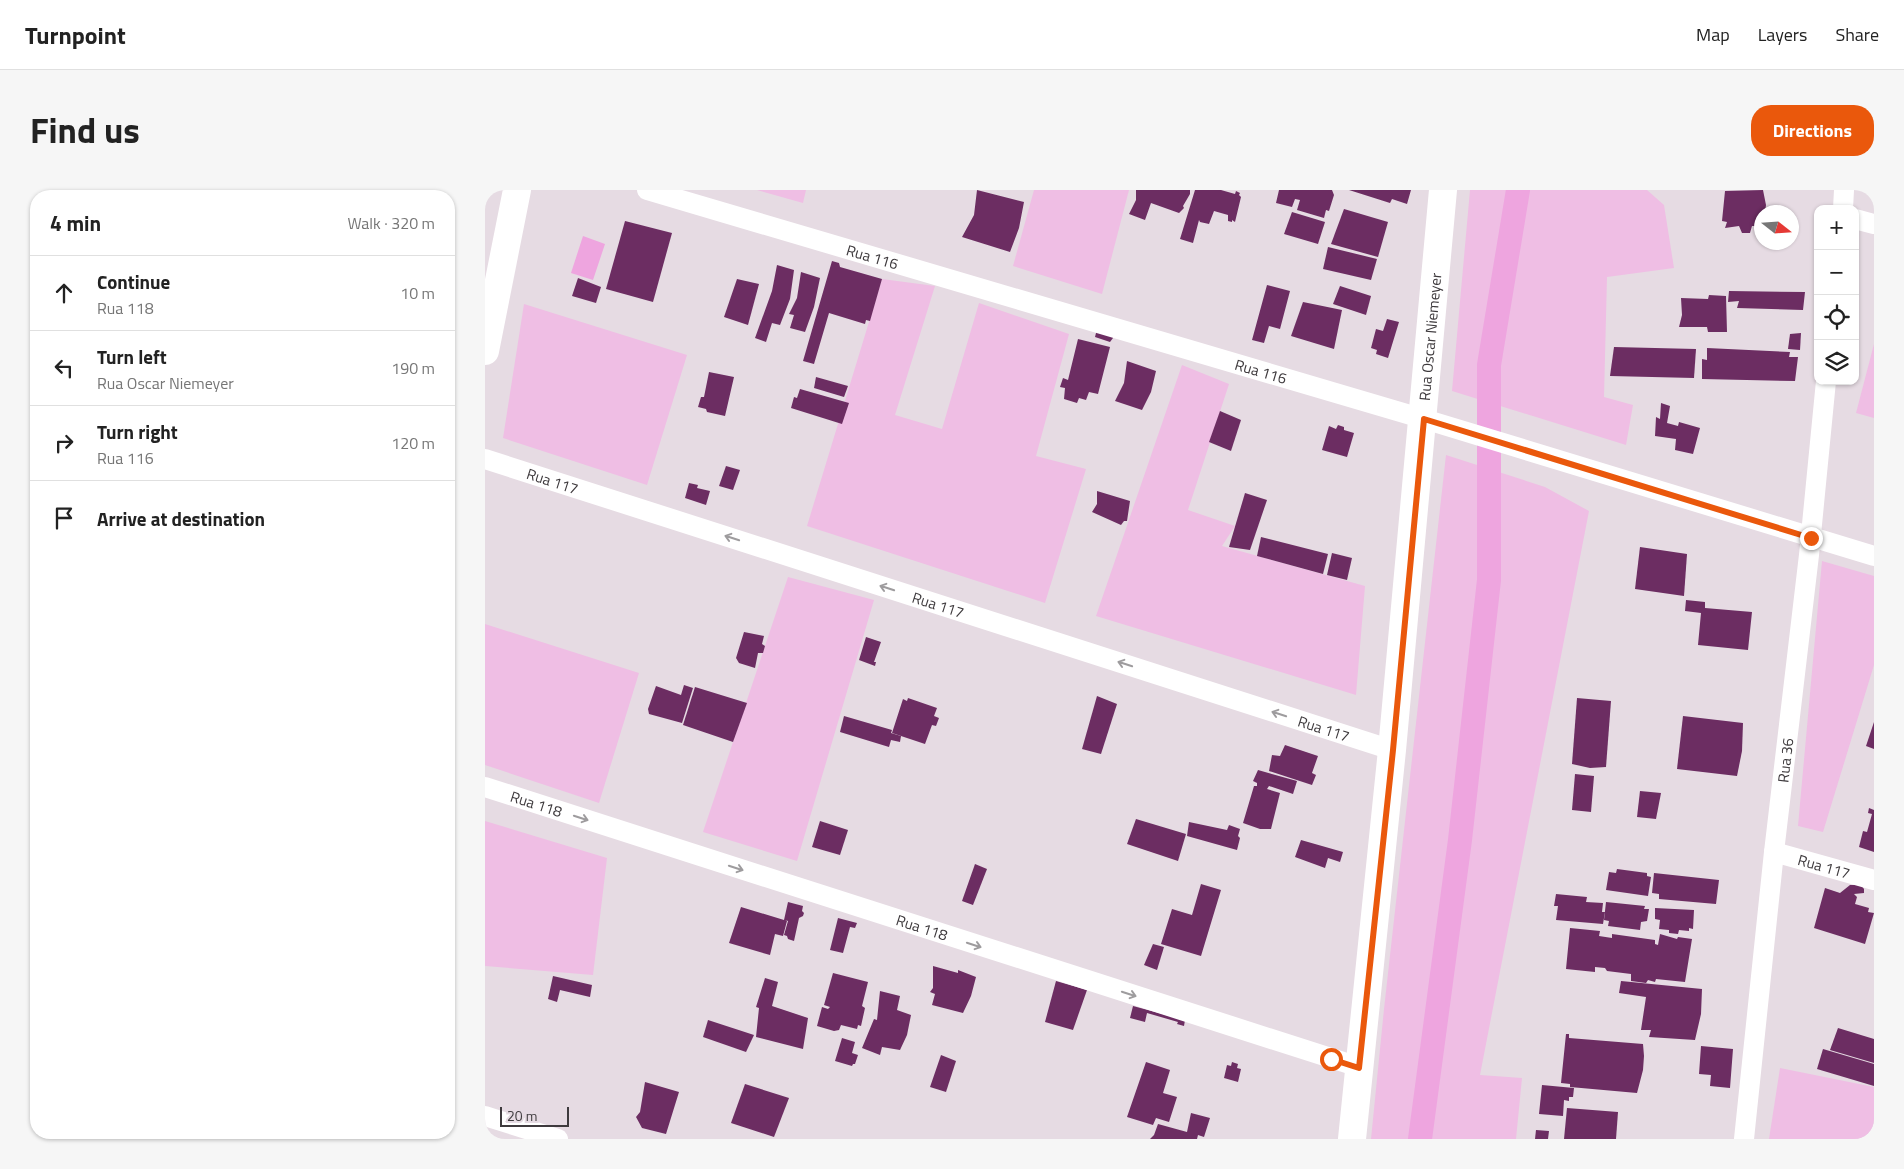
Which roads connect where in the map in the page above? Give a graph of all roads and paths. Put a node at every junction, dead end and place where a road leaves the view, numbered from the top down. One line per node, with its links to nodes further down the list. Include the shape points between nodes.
1 (517, 190): 8 (street)
2 (647, 190): 10 (street, Rua 116)
3 (1443, 190): 10 (street, Rua Oscar Niemeyer)
4 (1844, 190): 5 (street)
5 (1843, 205)
6 (1859, 220): 7 (street)
7 (1874, 224)
8 (485, 351)
9 (1826, 385): 12 (street, Rua 36)
10 (1424, 419): 12 (street, Rua 116); 14 (street, Rua Oscar Niemeyer)
11 (485, 459): 14 (street, Rua 117, one-way to 11)
12 (1811, 538): 13 (street, Rua 116); 16 (street, Rua 36)
13 (1874, 556)
14 (1393, 750): 18 (street, Rua Oscar Niemeyer)
15 (485, 787): 18 (street, Rua 118, one-way to 18)
16 (1774, 852): 17 (street, Rua 117); 22 (street, Rua 36)
17 (1874, 880)
18 (1359, 1068): 21 (street, Rua Oscar Niemeyer)
19 (485, 1116): 20 (street)
20 (558, 1139)
21 (1352, 1139)
22 (1744, 1139)

